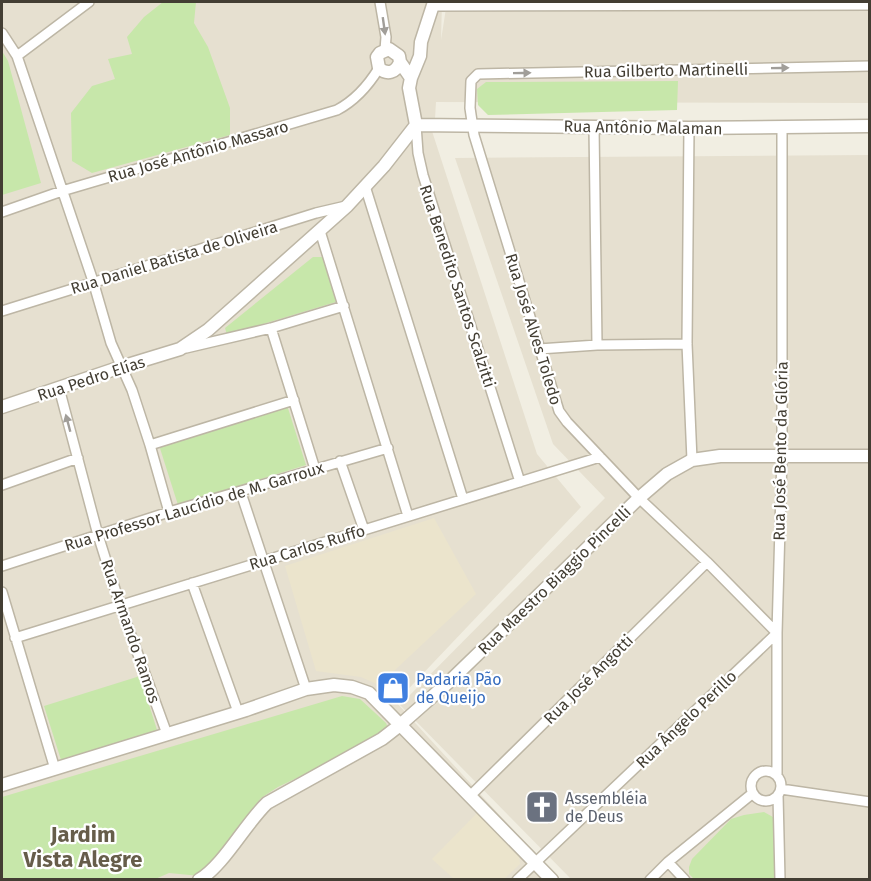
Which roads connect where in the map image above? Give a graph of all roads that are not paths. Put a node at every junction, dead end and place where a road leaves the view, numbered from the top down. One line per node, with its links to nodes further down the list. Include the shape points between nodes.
1 (89, 2): 8 (street)
2 (380, 2): 7 (street, one-way to 7)
3 (434, 4): 4 (street); 6 (street)
4 (870, 5)
5 (2, 33): 8 (street)
6 (421, 42): 9 (street); 12 (street)
7 (385, 50): 9 (street, via 393,50); 11 (street, via 377,57)
8 (17, 56): 21 (street)
9 (398, 64): 11 (street, via 389,73); 12 (street, Rua Benedito Santos Scalzitti)
10 (870, 66): 13 (street, Rua Gilberto Martinelli, one-way to 10, via 478,74)
11 (379, 68): 21 (street, Rua José Antônio Massaro, via 360,93 337,110)
12 (410, 83): 15 (street, Rua Benedito Santos Scalzitti)
13 (469, 85): 14 (street, Rua José Alves Toledo)
14 (471, 124): 15 (street, Rua Antônio Malaman); 17 (street, Rua Antônio Malaman); 31 (street, Rua José Alves Toledo)
15 (416, 125): 20 (street, Rua Pedro Elías); 46 (street, Rua Benedito Santos Scalzitti, via 423,175)
16 (870, 126): 19 (street, Rua Antônio Malaman)
17 (594, 127): 18 (street, Rua Antônio Malaman); 30 (street)
18 (689, 128): 19 (street, Rua Antônio Malaman); 29 (street)
19 (782, 128): 39 (street, Rua José Bento da Glória)
20 (365, 186): 22 (street, Rua Pedro Elías); 50 (street)
21 (62, 191): 23 (street, Rua José Antônio Massaro); 25 (street)
22 (347, 206): 24 (street, Rua Pedro Elías); 25 (street, Rua Daniel Batista de Oliveira)
23 (2, 212)
24 (320, 231): 26 (street); 32 (street, Rua Pedro Elías)
25 (93, 281): 27 (street, Rua Daniel Batista de Oliveira); 33 (street)
26 (344, 306): 28 (street, Rua Pedro Elías); 38 (street)
27 (2, 311)
28 (271, 328): 32 (street, Rua Pedro Elías); 35 (street)
29 (687, 344): 30 (street); 43 (street)
30 (597, 345): 31 (street)
31 (539, 349): 41 (street, Rua José Alves Toledo, via 559,411)
32 (180, 350): 33 (street, Rua Pedro Elías)
33 (121, 367): 34 (street, Rua Pedro Elías); 37 (street)
34 (59, 388): 36 (street, Rua Pedro Elías); 42 (street, Rua Armando Ramos, one-way to 34)
35 (294, 400): 37 (street); 45 (street)
36 (2, 407)
37 (150, 445): 51 (street)
38 (388, 448): 44 (street, Rua Professor Laucídio de M. Garroux); 52 (street)
39 (782, 456): 40 (street, Rua Maestro Biaggio Pincelli); 43 (street, Rua Maestro Biaggio Pincelli); 61 (street, Rua José Bento da Glória)
40 (870, 456)
41 (600, 457): 46 (street, Rua Carlos Ruffo); 49 (street, Rua José Alves Toledo)
42 (78, 458): 47 (street); 54 (street, Rua Armando Ramos)
43 (692, 460): 49 (street, Rua Maestro Biaggio Pincelli, via 667,474)
44 (340, 461): 45 (street, Rua Professor Laucídio de M. Garroux); 53 (street)
45 (315, 469): 48 (street, Rua Professor Laucídio de M. Garroux)
46 (520, 482): 50 (street, Rua Carlos Ruffo)
47 (2, 485)
48 (241, 493): 51 (street, Rua Professor Laucídio de M. Garroux); 55 (street)
49 (639, 498): 56 (street, Rua José Alves Toledo); 65 (street, Rua Maestro Biaggio Pincelli)
50 (463, 499): 52 (street, Rua Carlos Ruffo)
51 (169, 512): 54 (street, Rua Professor Laucídio de M. Garroux)
52 (408, 516): 53 (street, Rua Carlos Ruffo)
53 (364, 530): 55 (street, Rua Carlos Ruffo)
54 (98, 535): 57 (street, Rua Professor Laucídio de M. Garroux); 60 (street, Rua Armando Ramos)
55 (263, 561): 58 (street, Rua Carlos Ruffo); 63 (street)
56 (707, 562): 61 (street, Rua José Alves Toledo); 72 (street, Rua José Angotti)
57 (2, 566)
58 (192, 583): 60 (street, Rua Carlos Ruffo); 64 (street)
59 (2, 592): 62 (street)
60 (120, 605): 62 (street, Rua Carlos Ruffo); 66 (street, Rua Armando Ramos)
61 (777, 633): 68 (street, Rua José Bento da Glória); 74 (street, Rua Ângelo Perillo)
62 (15, 638): 67 (street)
63 (306, 689): 64 (street); 65 (street, via 334,685 369,693)
64 (237, 712): 66 (street)
65 (400, 725): 72 (street); 76 (street, Rua Maestro Biaggio Pincelli, via 382,740 267,802)
66 (167, 734): 67 (street)
67 (55, 769): 69 (street)
68 (777, 775): 70 (street); 71 (street, via 759,772 751,784)
69 (2, 784)
70 (779, 792): 71 (street, via 765,801); 73 (street); 81 (street)
71 (753, 793): 75 (street)
72 (470, 796): 74 (street)
73 (870, 802)
74 (535, 862): 77 (street, Rua Ângelo Perillo); 78 (street)
75 (668, 862): 79 (street); 80 (street)
76 (202, 879)
77 (517, 879)
78 (552, 879)
79 (650, 879)
80 (685, 879)
81 (780, 879)

